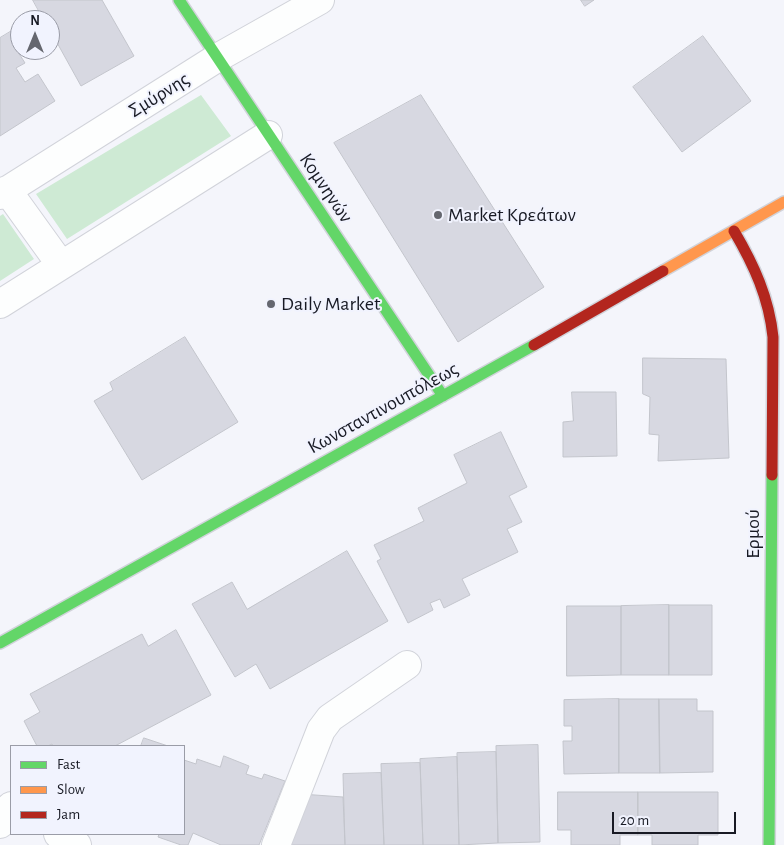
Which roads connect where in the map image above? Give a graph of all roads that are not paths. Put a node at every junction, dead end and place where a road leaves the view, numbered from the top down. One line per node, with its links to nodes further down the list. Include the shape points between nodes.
1 (179, 0): 3 (street, Κομνηνών)
2 (320, 0): 3 (street, Σμύρνης)
3 (217, 58): 4 (street, Κομνηνών); 5 (street, Σμύρνης)
4 (268, 135): 8 (street); 10 (street, Κομνηνών)
5 (4, 193): 8 (street)
6 (784, 202): 7 (street, Κωνσταντινουπόλεως)
7 (734, 231): 10 (street, Κωνσταντινουπόλεως); 20 (street, Ερμού, via 764,290 773,337)
8 (61, 266): 9 (street)
9 (0, 304)
10 (443, 396): 11 (street, Κωνσταντινουπόλεως)
11 (0, 644)
12 (406, 665): 19 (street, via 330,718 321,730)
13 (0, 797): 14 (street)
14 (10, 805)
15 (10, 808): 16 (street)
16 (0, 824)
17 (60, 835): 18 (street)
18 (77, 845)
19 (276, 845)
20 (769, 845)

